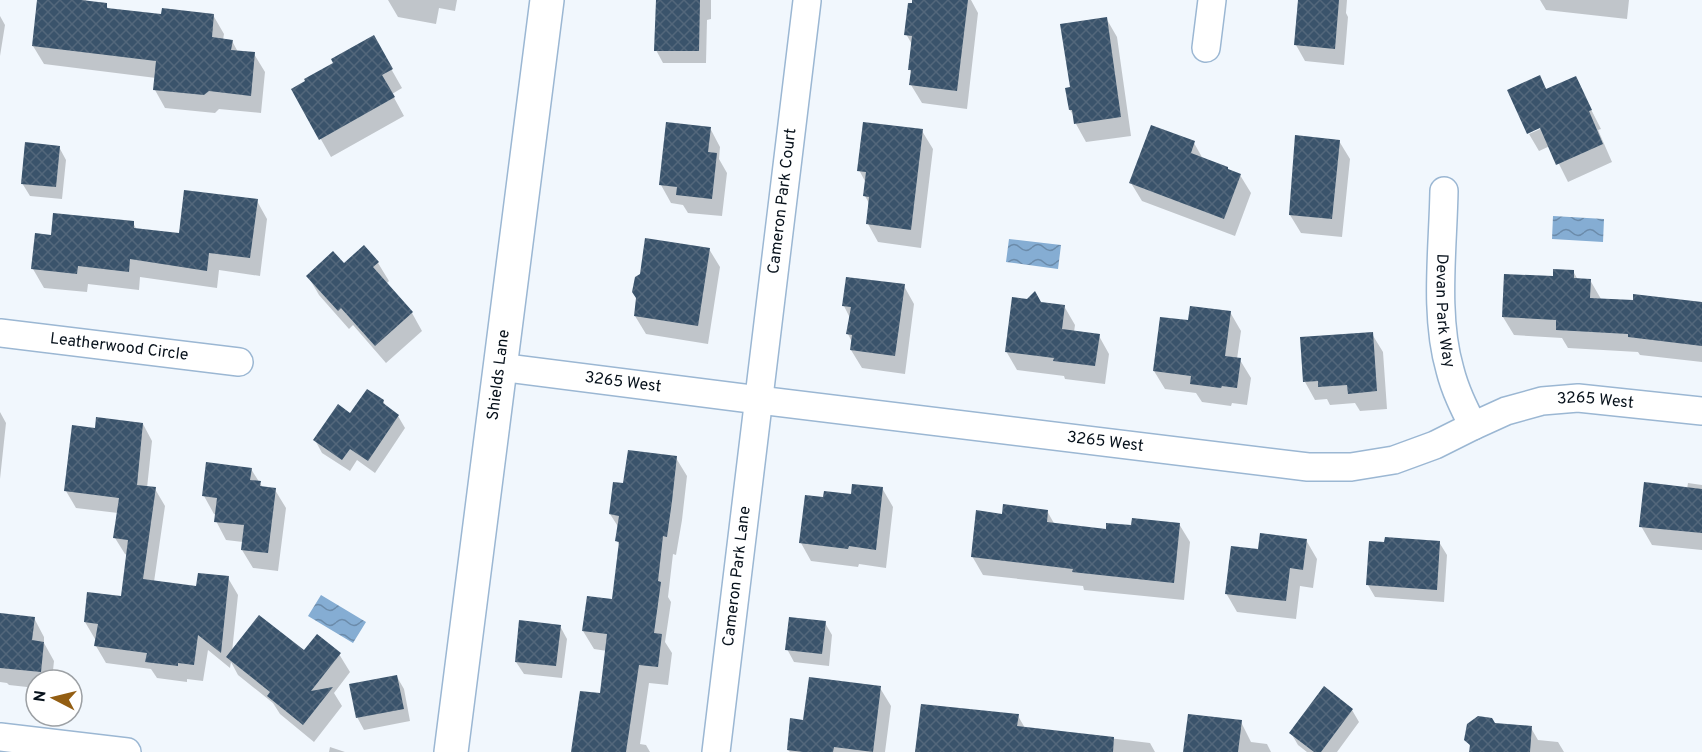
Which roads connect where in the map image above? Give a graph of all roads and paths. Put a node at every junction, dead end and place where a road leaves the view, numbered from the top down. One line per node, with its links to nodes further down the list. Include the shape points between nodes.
1 (547, 0): 8 (main road, Shields Lane)
2 (1212, 0): 4 (street)
3 (807, 1): 9 (street, Cameron Park Court)
4 (1206, 48)
5 (1444, 191): 11 (street, Devan Park Way, via 1444,341 1450,371)
6 (0, 333): 7 (street, Leatherwood Circle)
7 (238, 362)
8 (500, 367): 9 (street, 3265 West); 14 (main road, Shields Lane)
9 (759, 400): 11 (street, 3265 West, via 1308,467 1351,467 1394,460); 15 (street, Cameron Park Lane)
10 (1702, 411): 11 (street, 3265 West, via 1578,398 1542,401)
11 (1473, 426)
12 (0, 736): 13 (street)
13 (127, 752)
14 (451, 752)
15 (716, 752)

